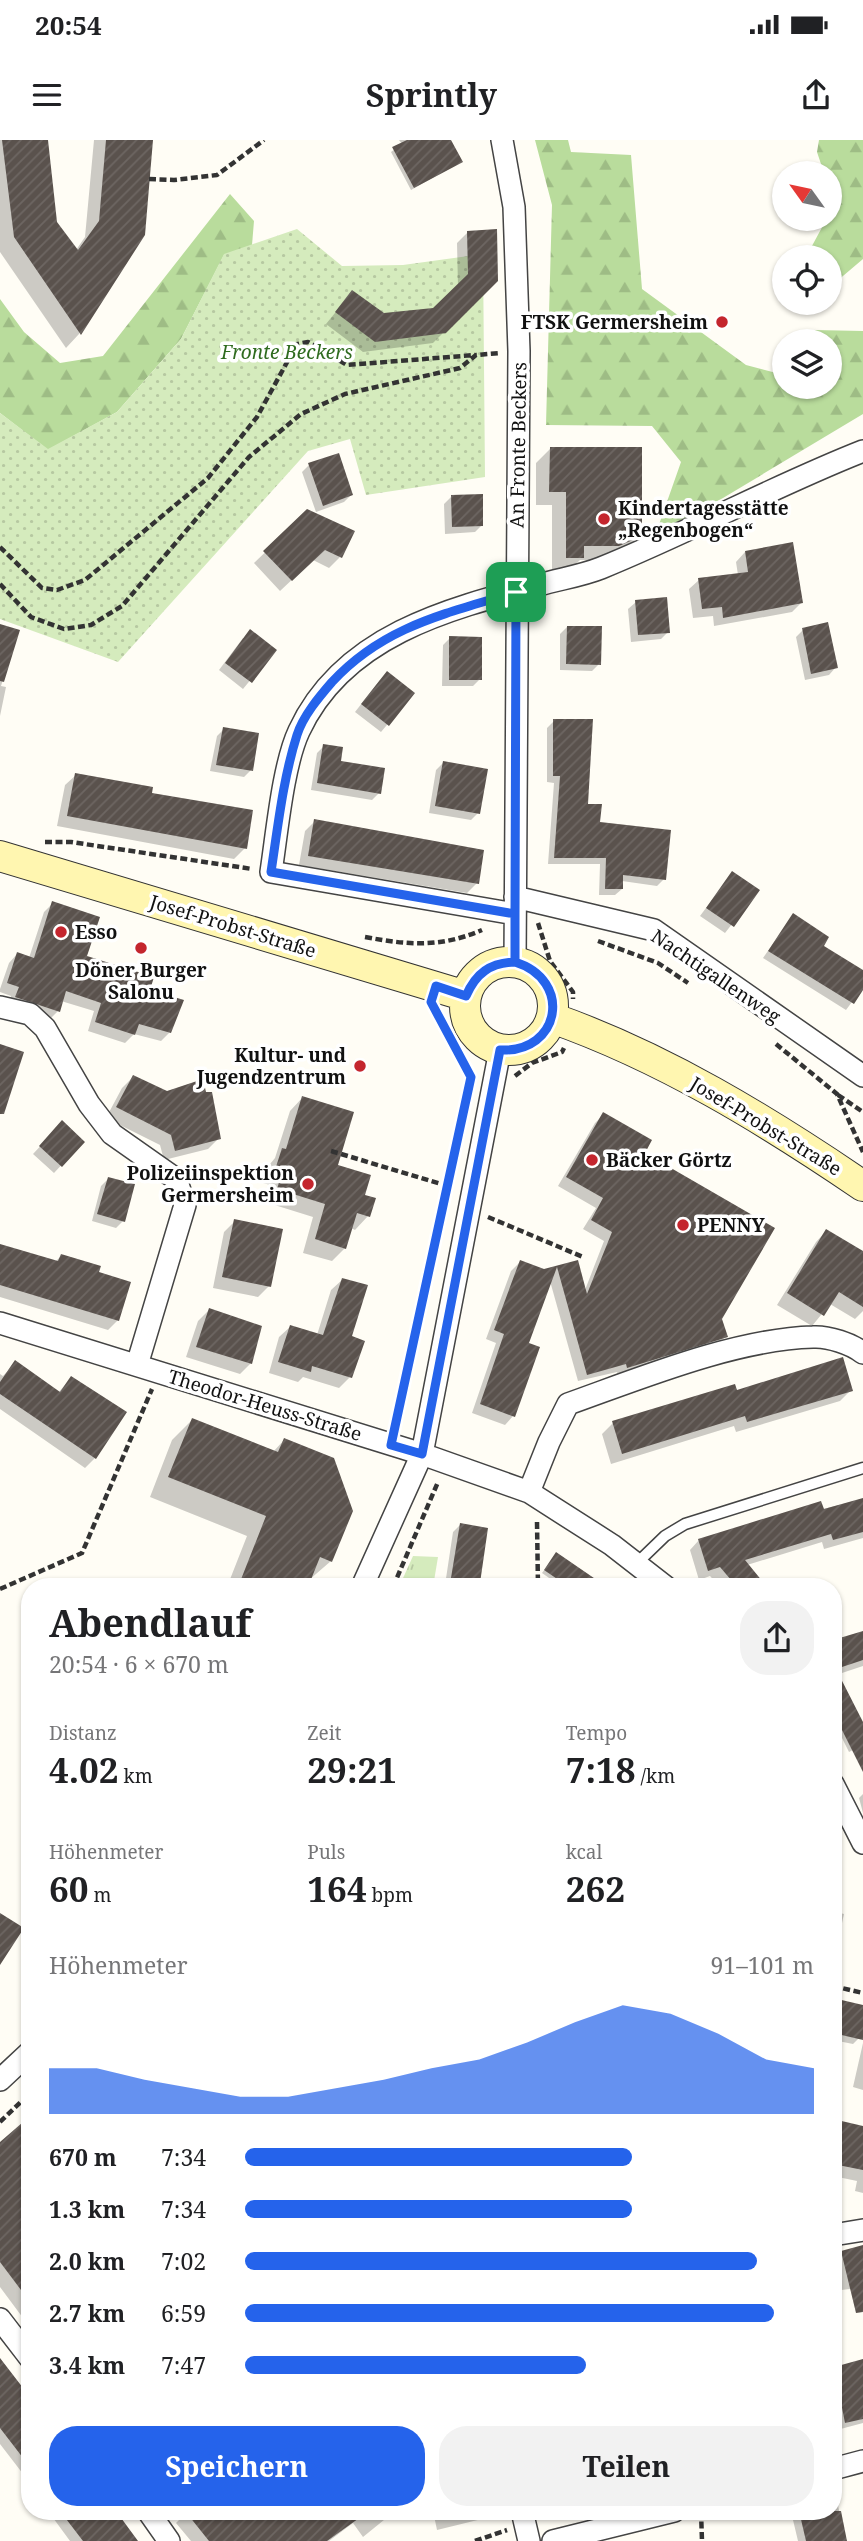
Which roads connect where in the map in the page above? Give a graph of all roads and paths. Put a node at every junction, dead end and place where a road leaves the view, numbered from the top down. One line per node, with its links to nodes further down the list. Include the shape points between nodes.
1 (264, 140): 3 (path, via 217,175)
2 (502, 140): 4 (street, An Fronte Beckers, via 514,207)
3 (149, 178)
4 (520, 351): 5 (path); 9 (street, An Fronte Beckers)
5 (476, 355): 7 (path, via 347,365 308,342 297,344 257,416 208,478 85,580 57,590 42,589); 8 (path, via 460,368 345,394 301,414 248,457 122,606 91,625 64,629 31,617)
6 (863, 451): 9 (street, via 597,569)
7 (0, 547)
8 (0, 584)
9 (516, 592): 12 (street, via 416,622 382,639 319,696 298,733); 13 (street, An Fronte Beckers)
10 (64, 850): 12 (path, via 37,841)
11 (0, 856): 18 (main road, Josef-Probst-Straße)
12 (271, 872): 13 (street)
13 (515, 906): 14 (path); 15 (path, via 449,943 395,943); 17 (street, An Fronte Beckers); 25 (street, Nachtigallenweg, via 654,930)
14 (548, 922)
15 (356, 935)
16 (597, 940): 19 (path, via 658,963)
17 (515, 962): 20 (main road, via 502,962 479,974); 22 (main road, via 529,967 550,988)
18 (436, 986): 20 (main road, Josef-Probst-Straße); 26 (path, via 431,1002 471,1077)
19 (700, 990)
20 (466, 996): 24 (main road, via 468,1024 476,1036)
21 (0, 1007): 38 (street, via 30,1014 45,1028 112,1134 176,1179 185,1205)
22 (552, 1018): 24 (main road, via 538,1040 513,1051); 33 (main road, Josef-Probst-Straße, via 696,1083)
23 (773, 1042): 27 (path)
24 (500, 1050): 41 (street)
25 (863, 1076)
26 (469, 1089)
27 (837, 1094): 29 (path); 31 (path)
28 (467, 1101): 32 (path)
29 (863, 1112)
30 (331, 1151): 32 (path)
31 (863, 1152)
32 (447, 1186): 40 (path)
33 (863, 1186)
34 (487, 1217): 35 (path)
35 (583, 1257)
36 (0, 1323): 38 (street, Theodor-Heuss-Straße)
37 (863, 1353): 43 (street, via 815,1336 774,1342 667,1370 568,1404 549,1442)
38 (137, 1365): 39 (street, Theodor-Heuss-Straße)
39 (159, 1372): 40 (street, Theodor-Heuss-Straße); 45 (path, via 82,1553)
40 (391, 1445): 41 (street, Theodor-Heuss-Straße)
41 (422, 1454): 43 (street, Theodor-Heuss-Straße); 46 (street)
42 (863, 1468): 44 (lane, via 685,1524)
43 (532, 1495): 44 (street, Theodor-Heuss-Straße); 47 (path)
44 (636, 1563): 48 (street, Theodor-Heuss-Straße)
45 (25, 1578)
46 (366, 1578)
47 (537, 1578)
48 (655, 1578)
49 (21, 1580): 50 (path)
50 (0, 1589)
51 (842, 1802): 52 (street)
52 (863, 1843)
53 (842, 1988): 54 (path)
54 (863, 1993)
55 (21, 2060): 56 (street)
56 (0, 2080)
57 (21, 2102): 58 (path)
58 (0, 2122)
59 (863, 2230): 60 (street)
60 (842, 2234)
61 (0, 2319): 62 (street)
62 (21, 2346)
63 (863, 2461): 64 (street)
64 (842, 2467)
65 (154, 2520): 69 (street)
66 (524, 2520): 70 (street)
67 (638, 2520): 71 (street)
68 (701, 2520): 72 (path)
69 (169, 2541)
70 (529, 2541)
71 (553, 2541)
72 (702, 2541)

